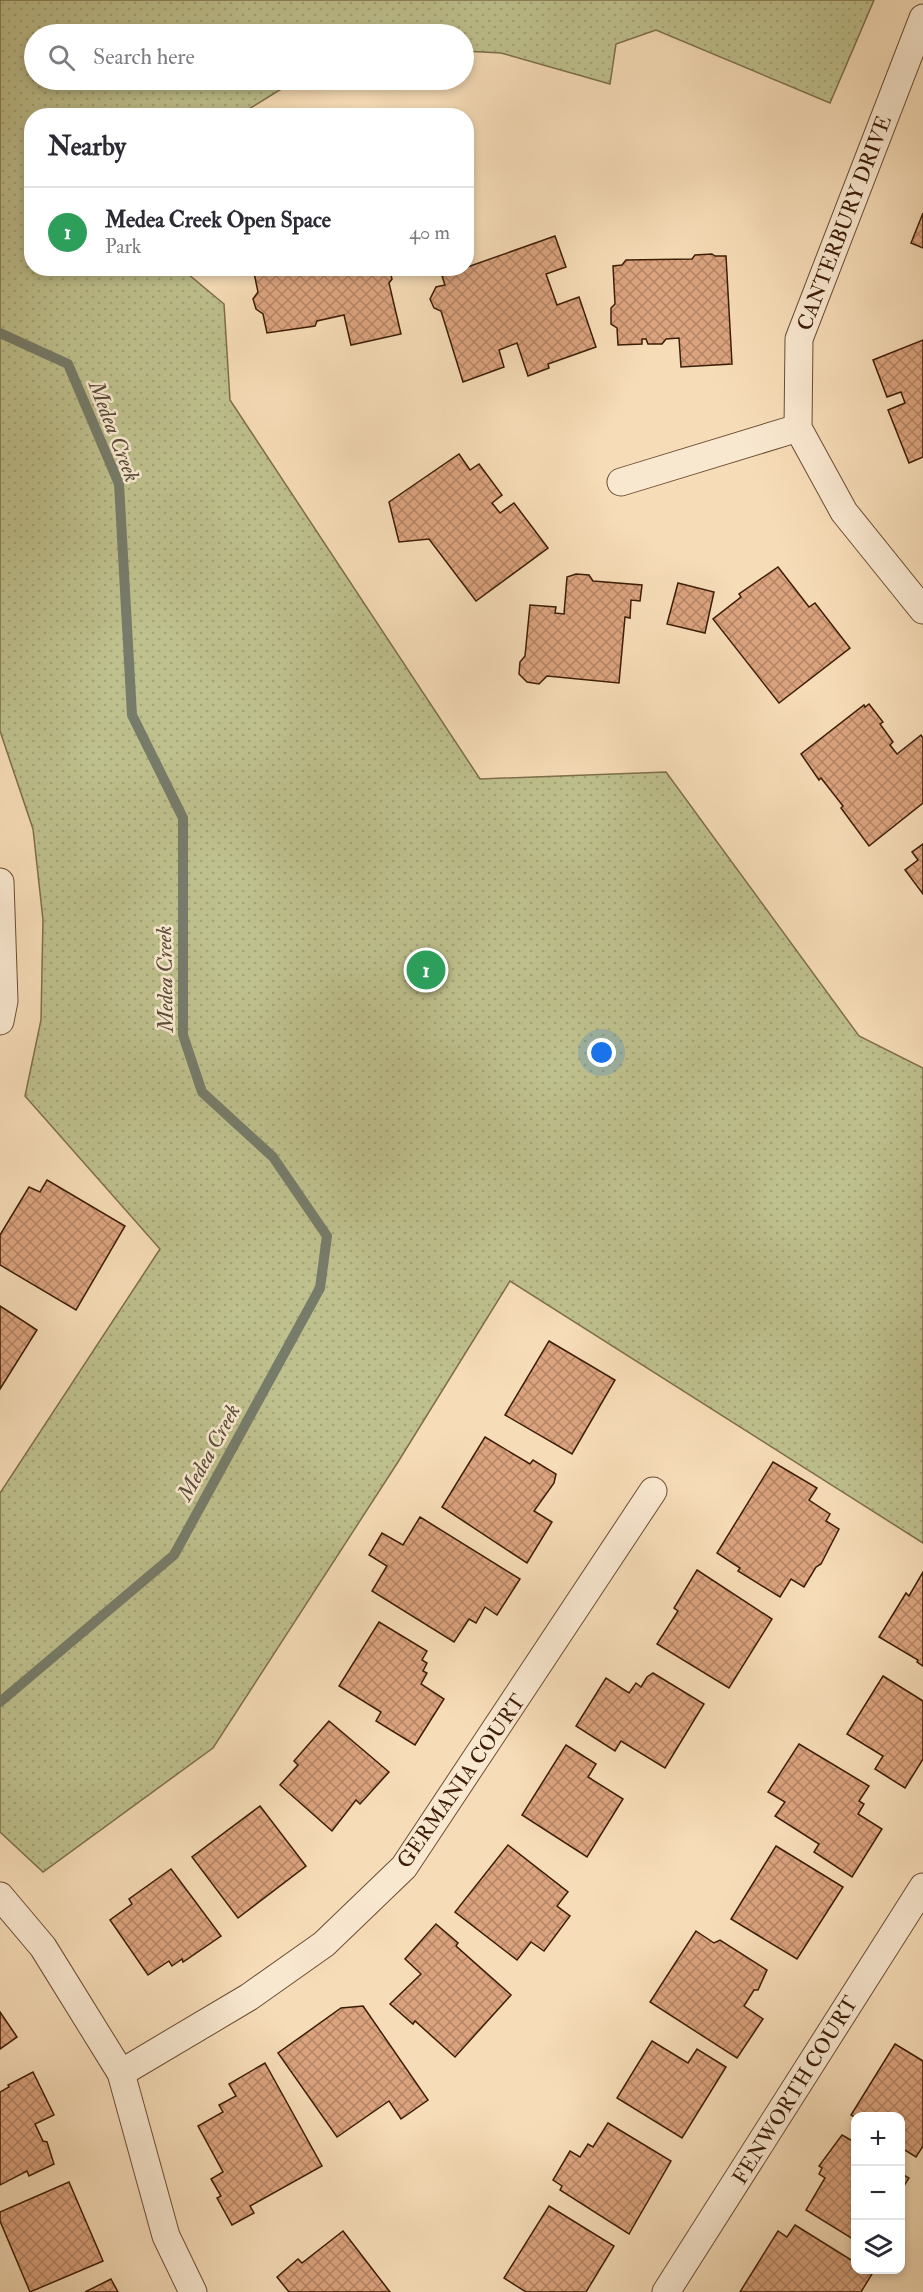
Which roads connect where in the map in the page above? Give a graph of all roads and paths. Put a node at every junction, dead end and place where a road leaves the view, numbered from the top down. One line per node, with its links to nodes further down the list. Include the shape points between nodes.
1 (923, 18): 2 (street, CANTERBURY DRIVE, via 799,339)
2 (798, 428): 3 (street); 4 (street, CANTERBURY DRIVE, via 844,512)
3 (621, 482)
4 (923, 610)
5 (0, 882): 6 (street, via 4,1001)
6 (0, 1020)
7 (653, 1491): 10 (street, GERMANIA COURT, via 404,1867 324,1944 249,1998)
8 (923, 1887): 12 (street, FENWORTH COURT)
9 (0, 1896): 10 (street, via 43,1947)
10 (121, 2073): 11 (street, via 166,2236)
11 (193, 2292)
12 (666, 2292)

